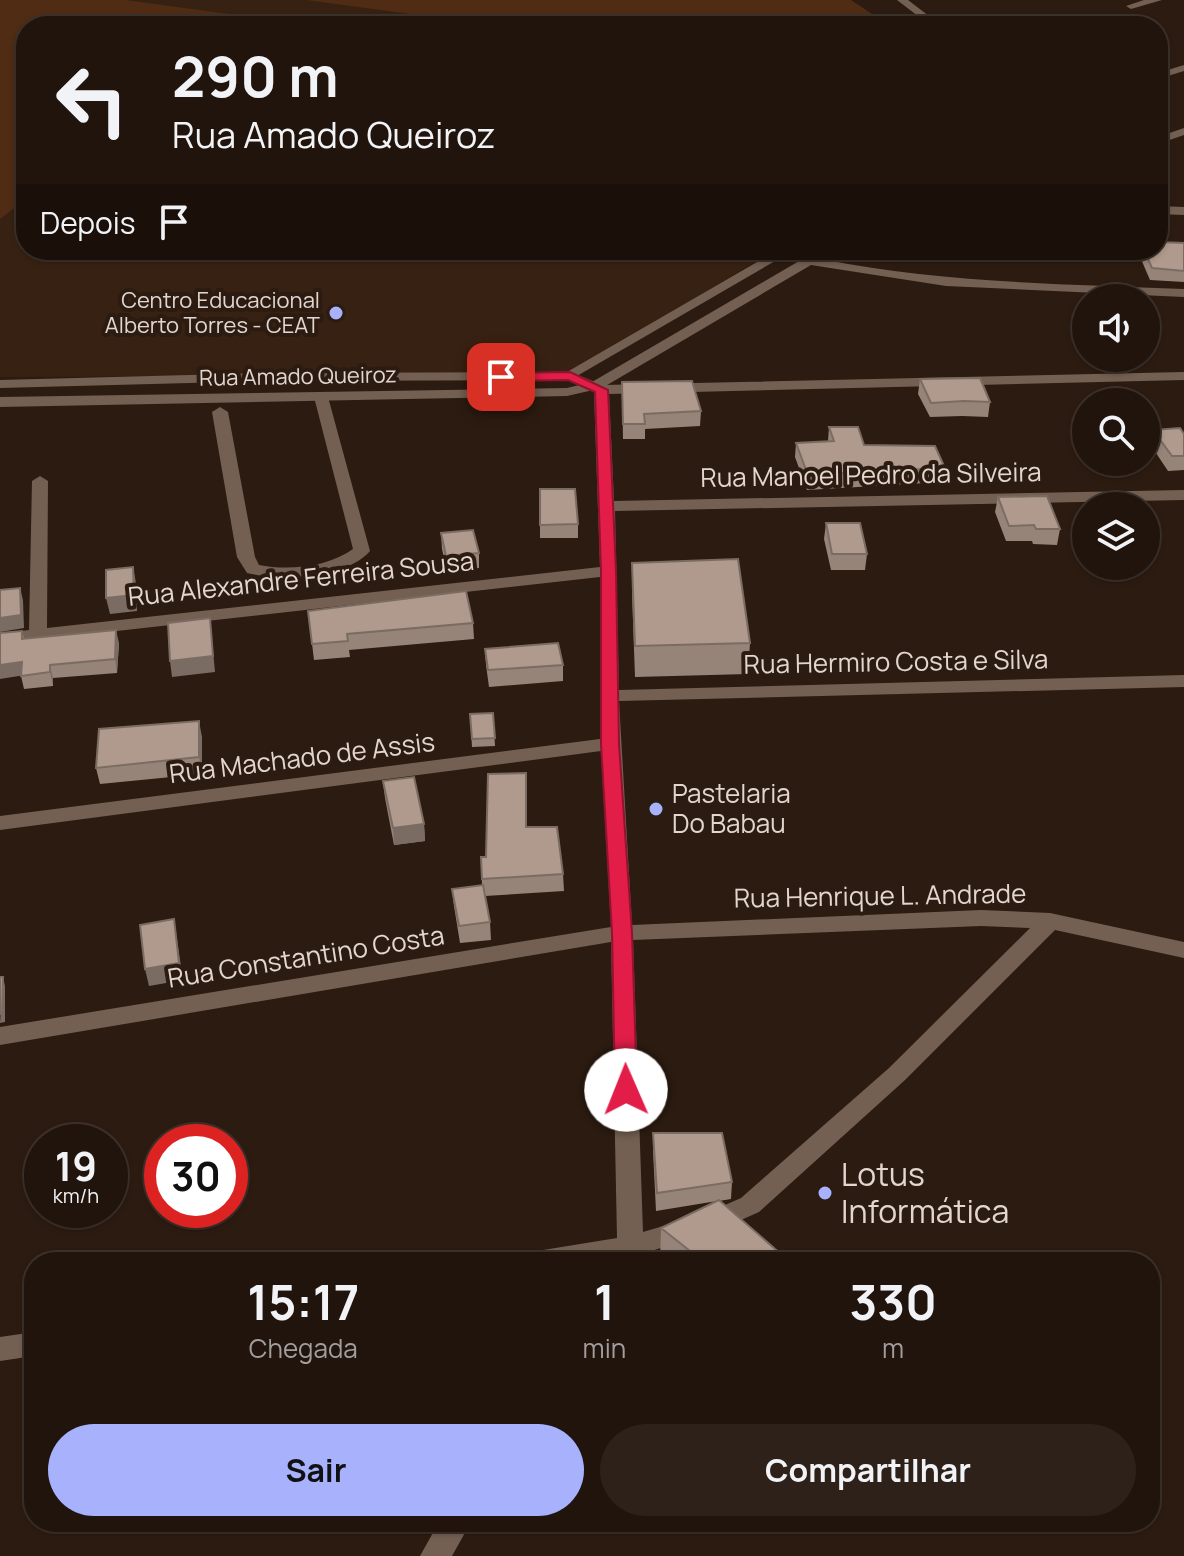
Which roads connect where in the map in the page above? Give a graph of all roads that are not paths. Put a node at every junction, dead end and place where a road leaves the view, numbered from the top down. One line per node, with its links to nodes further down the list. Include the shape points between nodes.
1 (902, 0): 4 (street)
2 (1157, 0): 3 (street)
3 (1131, 6)
4 (924, 16)
5 (770, 260): 8 (street)
6 (810, 260): 7 (street, via 930,280); 11 (street)
7 (1184, 293)
8 (570, 376): 10 (street, Rua Amado Queiroz); 11 (street)
9 (1184, 376): 11 (street)
10 (0, 384)
11 (599, 388): 12 (street, Rua Amado Queiroz, via 544,394); 17 (street)
12 (321, 397): 13 (street, Rua Amado Queiroz); 14 (street, via 362,551 322,568 272,573 253,569 246,557)
13 (0, 402)
14 (220, 412)
15 (40, 481): 19 (street)
16 (1184, 495): 17 (street, Rua Manoel Pedro da Silveira)
17 (607, 506): 18 (street)
18 (609, 571): 19 (street, Rua Alexandre Ferreira Sousa); 22 (street)
19 (38, 635): 20 (street, Rua Alexandre Ferreira Sousa)
20 (0, 639)
21 (1184, 681): 22 (street, Rua Hermiro Costa e Silva)
22 (610, 696): 23 (street)
23 (610, 744): 24 (street, Rua Machado de Assis); 26 (street)
24 (0, 823)
25 (1050, 921): 26 (street, Rua Henrique L. Andrade, via 966,918); 27 (street, Rua Henrique L. Andrade); 30 (street, via 897,1074 758,1199)
26 (622, 933): 28 (street, Rua Constantino Costa); 29 (street)
27 (1184, 950)
28 (0, 1036)
29 (625, 1252)
30 (630, 1252)
31 (24, 1345): 32 (street)
32 (0, 1349)
33 (450, 1532): 34 (street)
34 (435, 1556)

